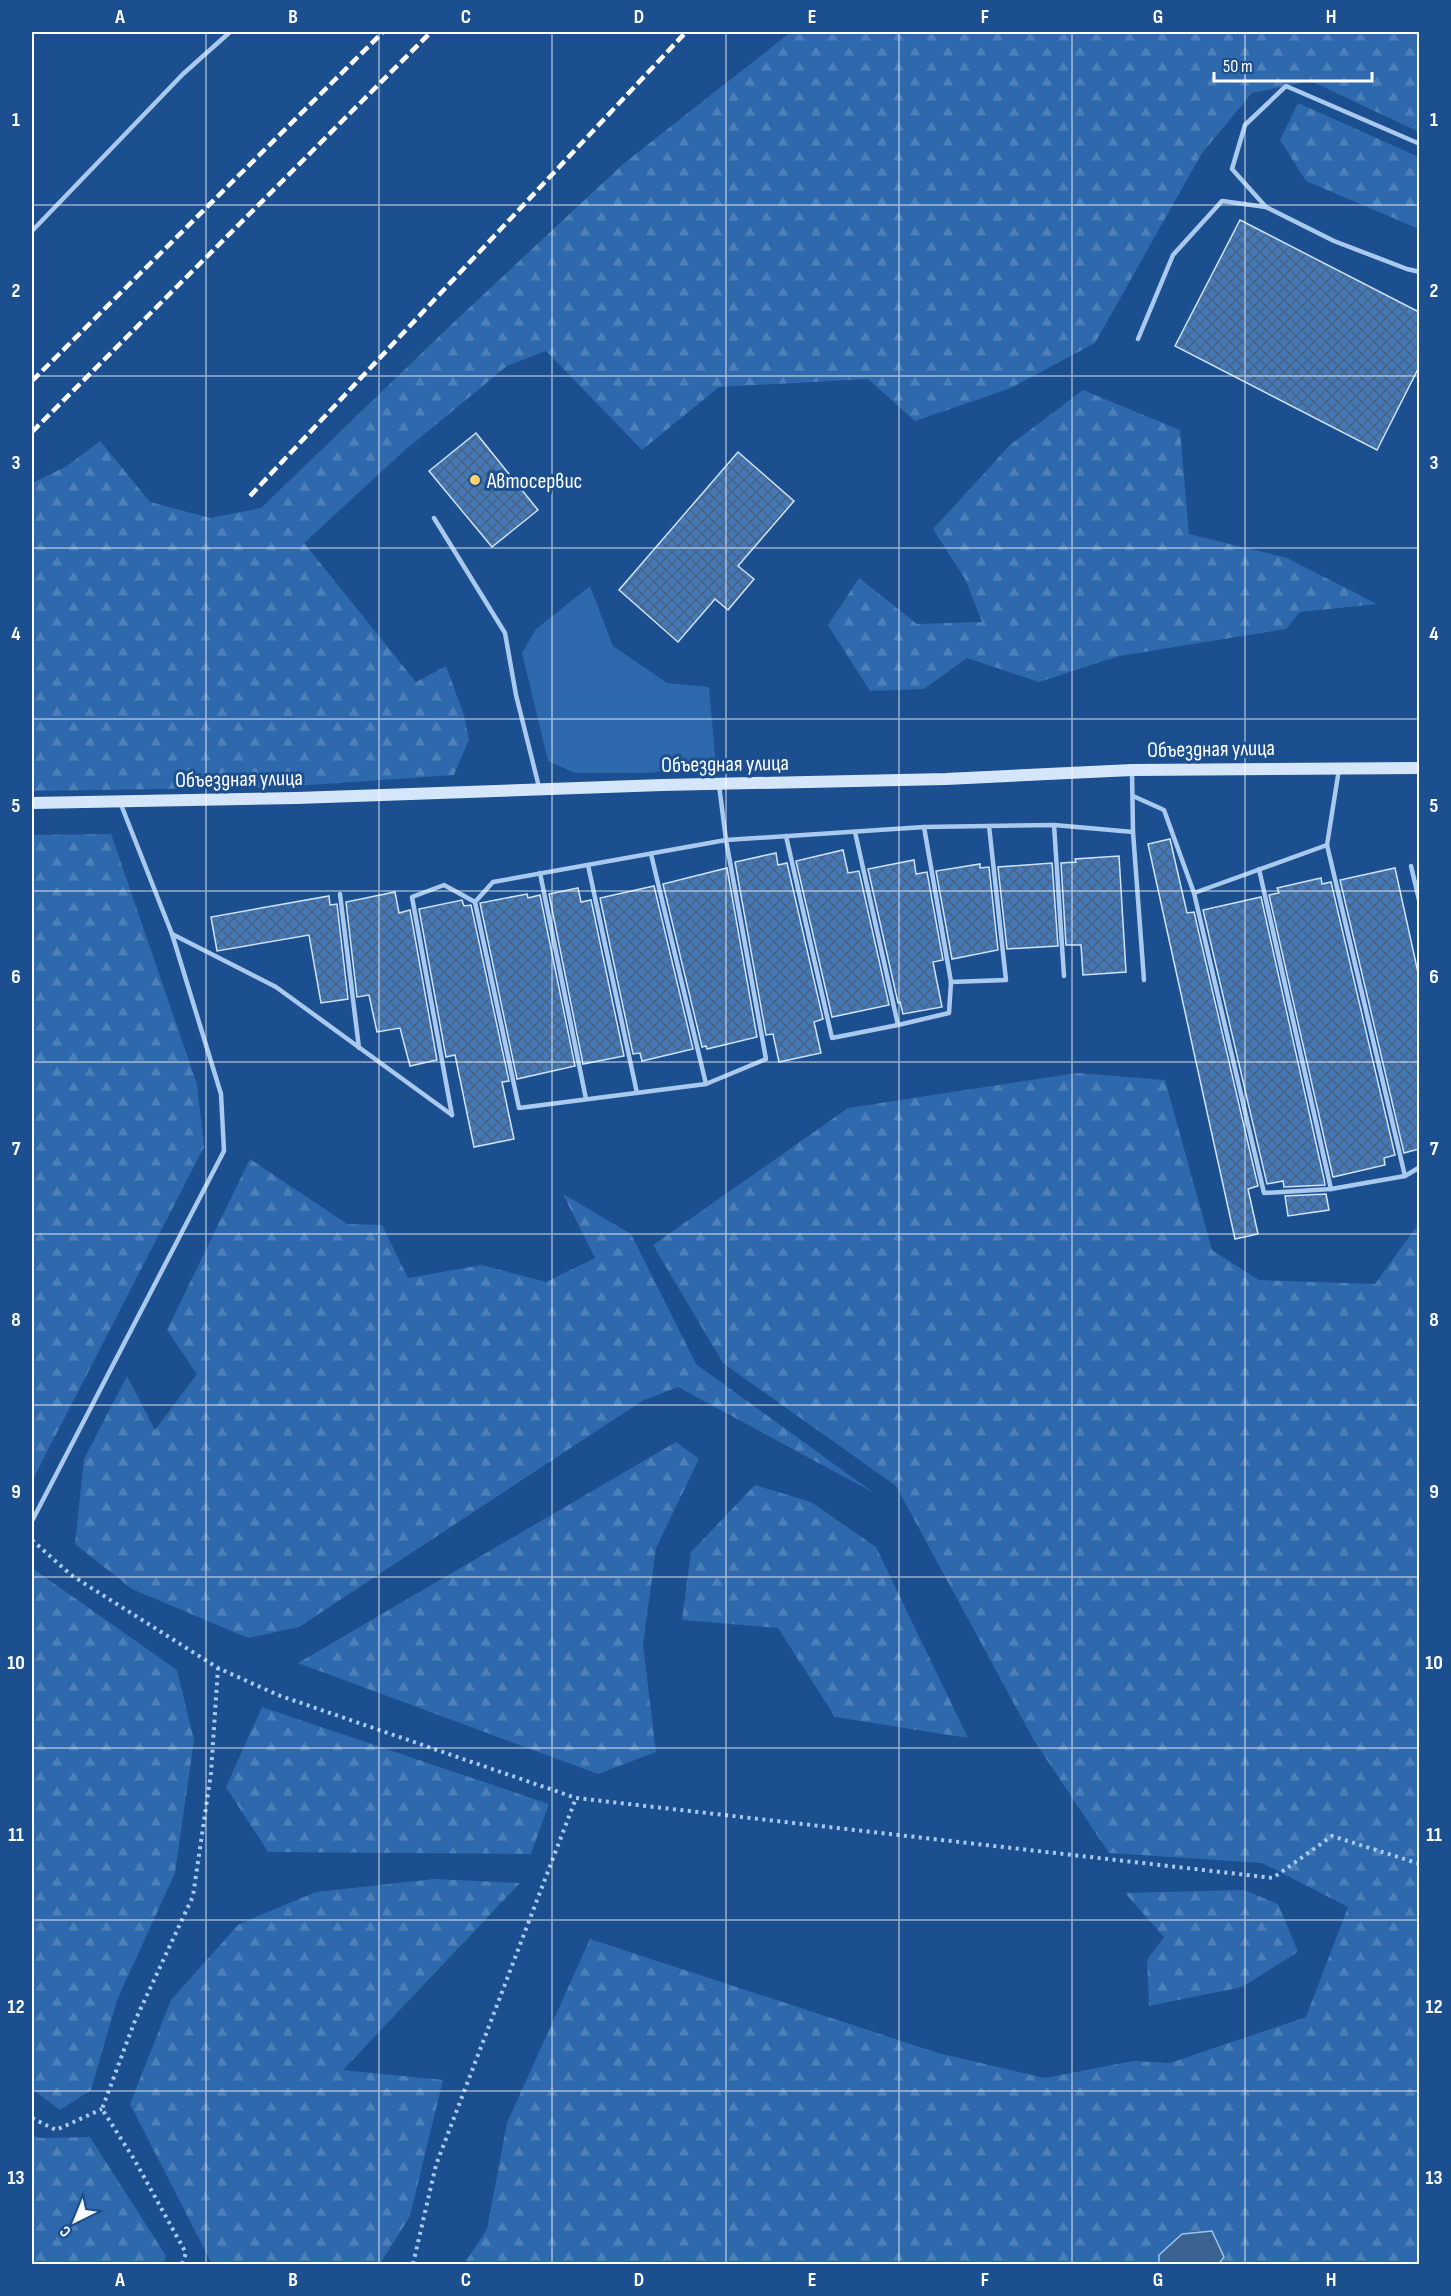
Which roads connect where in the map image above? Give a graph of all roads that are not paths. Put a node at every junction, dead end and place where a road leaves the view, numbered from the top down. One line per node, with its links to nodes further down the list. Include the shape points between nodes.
1 (230, 32): 4 (lane, via 183,74)
2 (1419, 144): 3 (lane, via 1286,86 1245,125 1232,169)
3 (1266, 207): 5 (lane, via 1334,241); 6 (lane, via 1222,201 1173,255)
4 (32, 231)
5 (1419, 272)
6 (1138, 339)
7 (434, 518): 12 (lane, via 505,633)
8 (1339, 768): 9 (main road, Объездная улица); 10 (main road, Объездная улица); 23 (lane)
9 (1419, 768)
10 (1132, 770): 11 (main road, Объездная улица); 13 (lane)
11 (719, 785): 12 (main road, Объездная улица); 22 (lane)
12 (540, 790): 14 (main road, Объездная улица)
13 (1133, 796): 20 (lane); 29 (lane, via 1164,810)
14 (120, 801): 15 (main road, Объездная улица); 33 (lane)
15 (32, 802)
16 (1054, 825): 17 (lane); 20 (lane); 34 (lane)
17 (989, 826): 18 (lane); 36 (lane, via 1005,980)
18 (924, 827): 19 (lane); 36 (lane)
19 (855, 832): 21 (lane); 37 (lane)
20 (1133, 832): 35 (lane)
21 (786, 836): 22 (lane); 37 (lane, via 832,1038)
22 (726, 840): 24 (lane); 39 (lane, via 766,1059)
23 (1327, 845): 27 (lane); 43 (lane)
24 (651, 854): 25 (lane); 39 (lane)
25 (588, 865): 28 (lane); 40 (lane)
26 (1412, 866): 32 (lane)
27 (1259, 869): 29 (lane); 44 (lane)
28 (540, 873): 31 (lane, via 493,882); 41 (lane)
29 (1194, 893): 44 (lane, via 1264,1193)
30 (340, 894): 38 (lane)
31 (475, 902): 38 (lane, via 444,885 412,897 452,1115); 41 (lane, via 519,1108)
32 (1419, 904)
33 (172, 934): 38 (lane, via 276,987); 45 (lane, via 221,1094 224,1151)
34 (1064, 976)
35 (1144, 980)
36 (951, 982): 37 (lane, via 949,1013)
37 (898, 1025)
38 (359, 1048)
39 (706, 1084): 40 (lane)
40 (637, 1093): 41 (lane)
41 (586, 1099)
42 (1419, 1167): 43 (lane)
43 (1405, 1176): 44 (lane)
44 (1331, 1189)
45 (32, 1521)

